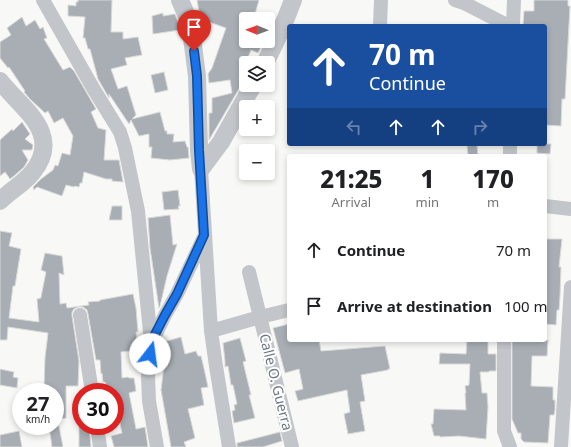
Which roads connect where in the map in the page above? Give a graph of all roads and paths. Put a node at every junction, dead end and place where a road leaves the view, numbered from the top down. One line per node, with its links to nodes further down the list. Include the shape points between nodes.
1 (43, 0): 24 (street, via 120,132 138,211)
2 (180, 0): 13 (street, via 188,19 197,76)
3 (293, 0): 10 (street)
4 (381, 0): 7 (street)
5 (455, 0): 8 (street)
6 (514, 0): 9 (street)
7 (380, 24)
8 (505, 24)
9 (513, 24)
10 (269, 56)
11 (0, 81): 14 (street, via 34,119 44,142 44,152 32,172)
12 (249, 92): 13 (street, via 221,142)
13 (201, 169): 17 (street)
14 (0, 201)
15 (547, 206): 16 (street)
16 (571, 209)
17 (204, 235): 23 (street); 24 (street)
18 (249, 272): 22 (street, Calle O. Guerra)
19 (571, 287): 26 (street)
20 (287, 310): 22 (street)
21 (80, 315): 27 (street)
22 (260, 317): 23 (street); 32 (street, Calle O. Guerra)
23 (211, 332): 31 (street)
24 (151, 342): 30 (street, via 148,401)
25 (504, 342): 33 (street, via 504,431)
26 (569, 371): 34 (street)
27 (91, 383)
28 (98, 435): 29 (street)
29 (100, 447)
30 (157, 447)
31 (229, 447)
32 (292, 447)
33 (510, 447)
34 (561, 447)

